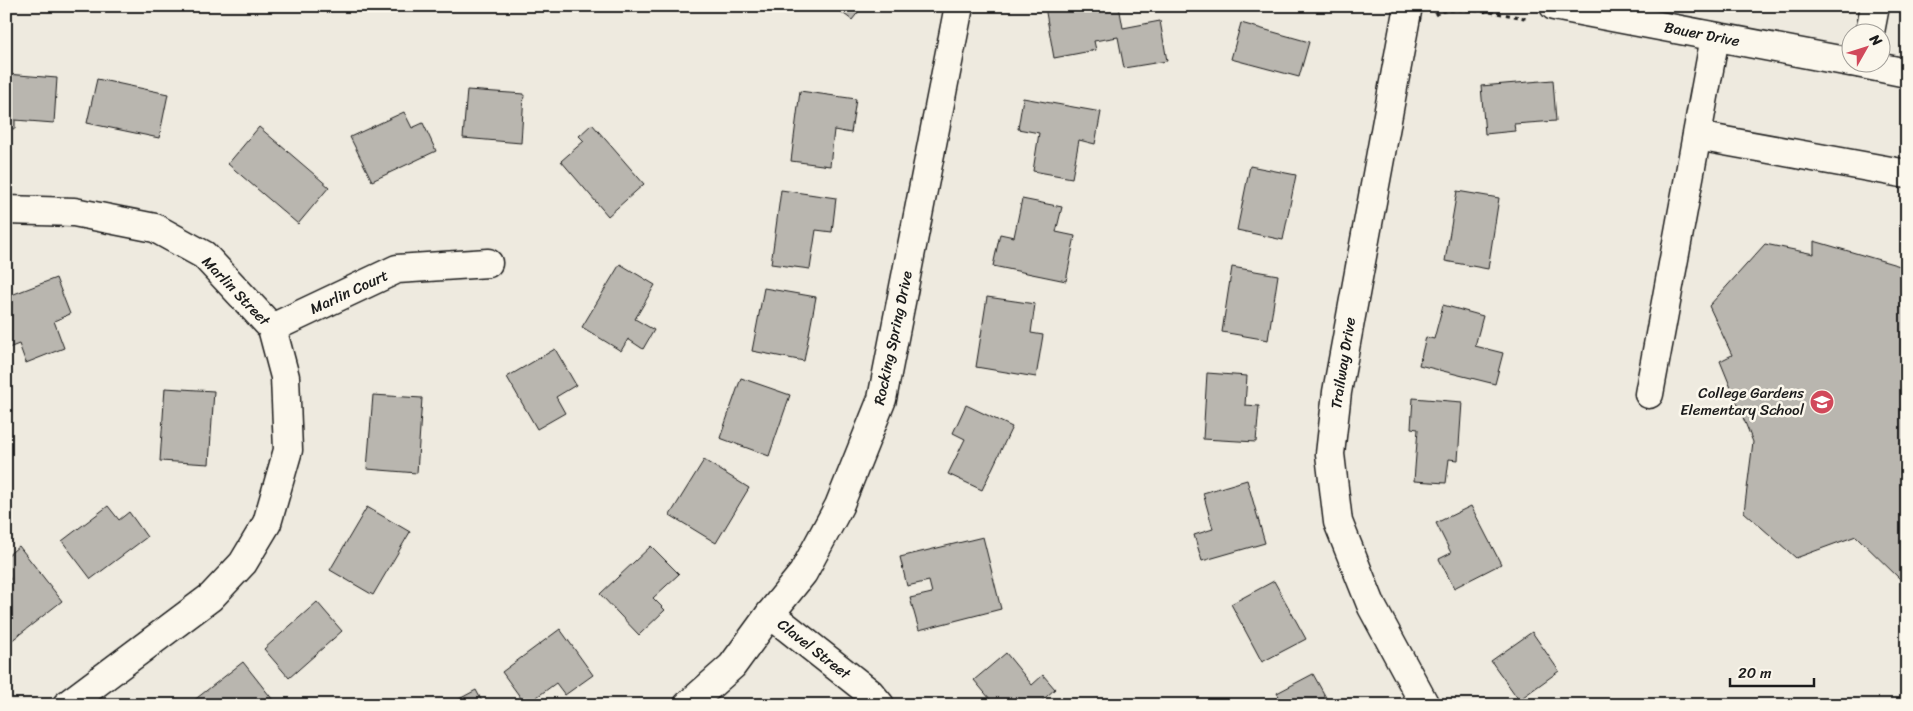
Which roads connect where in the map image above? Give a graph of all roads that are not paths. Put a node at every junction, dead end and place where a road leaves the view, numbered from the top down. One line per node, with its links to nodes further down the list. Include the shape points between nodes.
1 (958, 6): 16 (street, Rocking Spring Drive, via 882,399 834,514 803,573)
2 (1408, 6): 20 (street, Trailway Drive, via 1337,392 1330,454 1338,522 1372,607)
3 (1554, 6): 6 (street, Bauer Drive)
4 (1875, 6): 5 (street)
5 (1872, 22)
6 (1715, 37): 7 (street, Bauer Drive); 10 (street)
7 (1840, 60)
8 (1890, 70): 9 (street, Bauer Drive)
9 (1907, 73)
10 (1697, 136): 11 (street); 15 (street)
11 (1907, 174)
12 (6, 210): 14 (street, Marlin Street, via 74,212 155,228 204,255)
13 (488, 263): 14 (street, Marlin Court, via 397,269)
14 (272, 328): 17 (street, Marlin Street, via 285,377 288,450 267,523 243,563 211,597)
15 (1649, 394)
16 (770, 614): 18 (street, Rocking Spring Drive, via 732,666); 19 (street, Clavel Street, via 870,693)
17 (67, 705)
18 (688, 705)
19 (880, 705)
20 (1425, 705)

